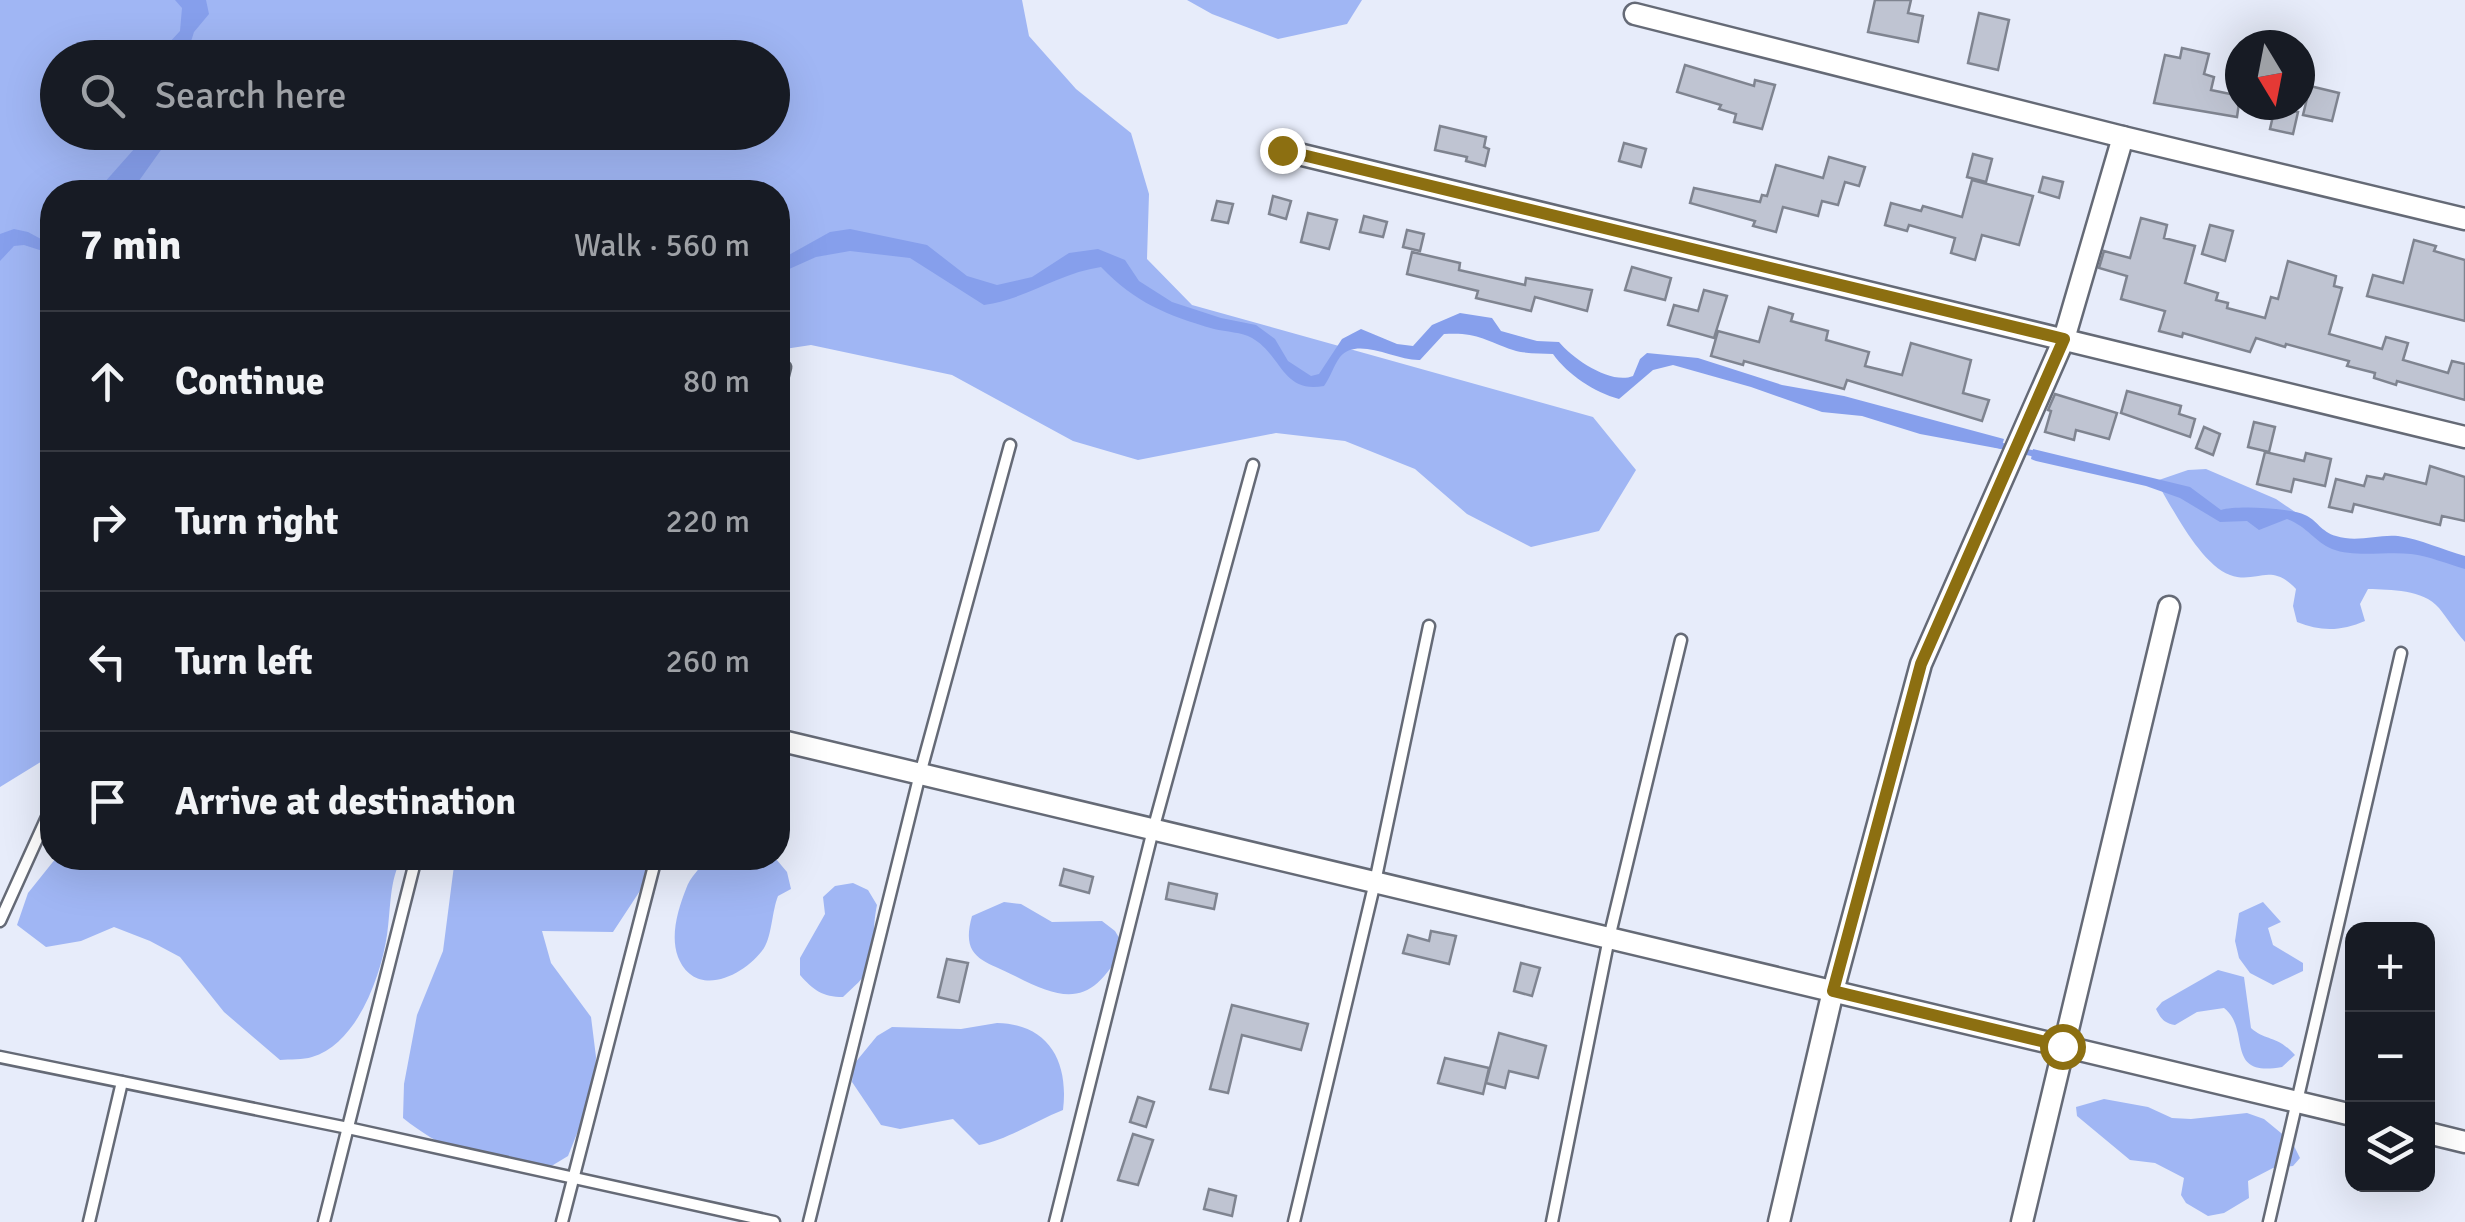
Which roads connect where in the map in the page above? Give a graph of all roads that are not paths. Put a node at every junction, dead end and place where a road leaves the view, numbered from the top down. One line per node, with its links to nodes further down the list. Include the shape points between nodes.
1 (1635, 14): 2 (street)
2 (2123, 138): 4 (street); 5 (street)
3 (1282, 150): 5 (street)
4 (2465, 220)
5 (2064, 339): 6 (street); 22 (street, via 1921,664)
6 (2465, 436)
7 (1010, 445): 14 (lane)
8 (1253, 464): 15 (lane)
9 (2170, 607): 23 (street)
10 (1428, 626): 19 (lane)
11 (1681, 640): 21 (lane)
12 (2401, 653): 26 (lane)
13 (790, 743): 14 (street)
14 (920, 774): 15 (street); 36 (lane)
15 (1153, 830): 19 (street); 37 (lane)
16 (40, 832): 20 (lane)
17 (413, 870): 28 (lane)
18 (653, 870): 31 (lane)
19 (1375, 882): 21 (street); 38 (lane)
20 (0, 920)
21 (1609, 938): 22 (street); 39 (lane)
22 (1833, 991): 23 (street); 40 (street)
23 (2062, 1046): 26 (street); 41 (street)
24 (0, 1057): 25 (lane)
25 (122, 1082): 28 (lane); 32 (lane)
26 (2298, 1102): 27 (street); 42 (lane)
27 (2345, 1113)
28 (348, 1128): 31 (lane); 33 (lane)
29 (2435, 1135): 30 (street)
30 (2465, 1142)
31 (572, 1179): 34 (lane); 35 (lane)
32 (89, 1222)
33 (324, 1222)
34 (562, 1222)
35 (774, 1222)
36 (808, 1222)
37 (1055, 1222)
38 (1294, 1222)
39 (1552, 1222)
40 (1779, 1222)
41 (2022, 1222)
42 (2270, 1222)

